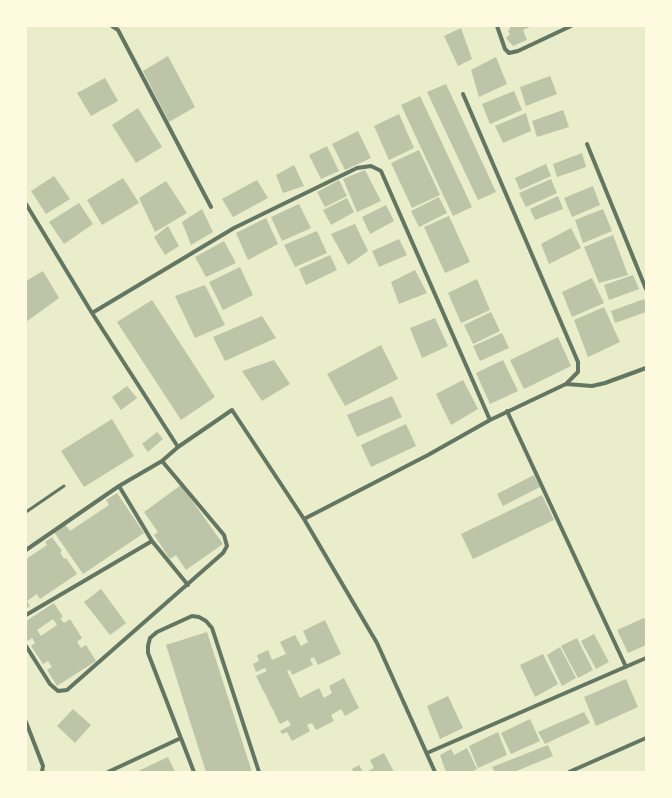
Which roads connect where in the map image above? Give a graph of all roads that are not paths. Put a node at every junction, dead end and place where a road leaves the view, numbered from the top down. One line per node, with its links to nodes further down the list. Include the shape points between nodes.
1 (112, 26): 7 (street, via 118,30)
2 (497, 26): 3 (street, via 505,49 509,53)
3 (571, 26)
4 (463, 94): 11 (street, via 578,362 578,372)
5 (587, 144): 8 (street)
6 (26, 204): 9 (street)
7 (211, 207)
8 (646, 289)
9 (92, 313): 13 (street, via 234,228 357,168 371,166 381,171); 14 (street)
10 (646, 368): 11 (street, via 592,386)
11 (566, 384): 12 (street)
12 (507, 411): 13 (street); 26 (street)
13 (490, 420): 19 (street)
14 (178, 447): 15 (street); 19 (street, via 232,410)
15 (162, 461): 17 (street); 22 (street, via 224,535 227,546 224,552)
16 (64, 486): 18 (lane)
17 (119, 486): 20 (street); 21 (street)
18 (26, 512)
19 (304, 519): 30 (street, via 377,643)
20 (152, 541): 22 (street); 23 (street)
21 (26, 550)
22 (188, 585): 24 (street, via 67,690 58,691 50,684)
23 (26, 615)
24 (26, 646)
25 (646, 658): 26 (street)
26 (626, 667): 30 (street)
27 (26, 722): 31 (street, via 43,766)
28 (181, 738): 32 (street); 33 (street); 34 (street, via 148,653 148,646 150,638 157,632 192,616 199,616 212,628)
29 (646, 738): 36 (street)
30 (427, 753): 35 (street)
31 (42, 772)
32 (108, 772)
33 (194, 772)
34 (259, 772)
35 (435, 772)
36 (569, 772)

